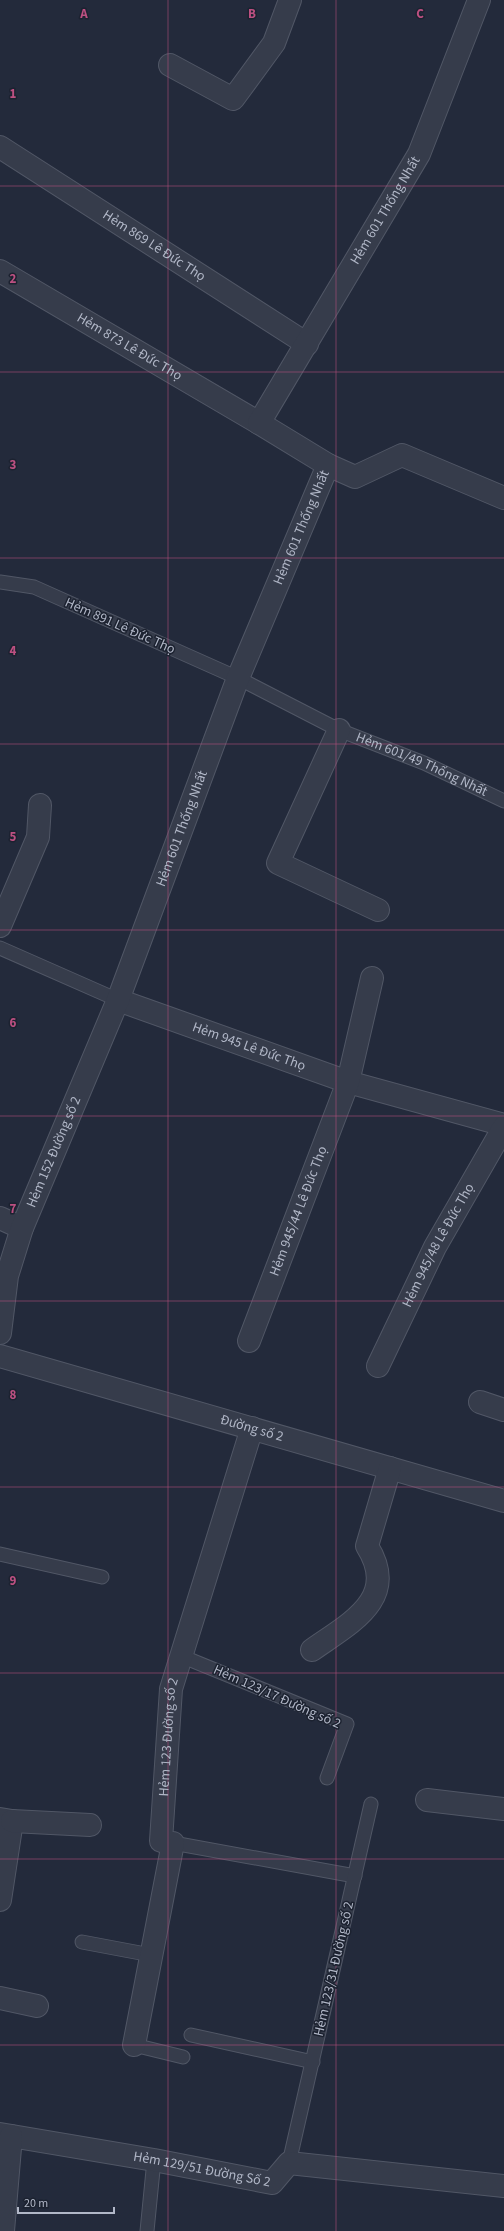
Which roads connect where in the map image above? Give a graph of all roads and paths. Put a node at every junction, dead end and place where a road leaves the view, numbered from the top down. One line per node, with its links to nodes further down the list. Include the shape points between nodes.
1 (290, 0): 3 (street, via 274,43 233,99)
2 (479, 0): 6 (street, Hẻm 601 Thống Nhất, via 419,154)
3 (170, 64)
4 (0, 147): 6 (street, Hẻm 869 Lê Đức Thọ)
5 (0, 271): 7 (street, Hẻm 873 Lê Đức Thọ)
6 (307, 344): 7 (street, Hẻm 601 Thống Nhất)
7 (259, 422): 8 (street, Hẻm 601 Thống Nhất)
8 (328, 465): 9 (street, via 355,477 402,455); 11 (street, Hẻm 601 Thống Nhất)
9 (504, 498)
10 (0, 582): 11 (lane, Hẻm 891 Lê Đức Thọ, via 34,587)
11 (238, 678): 12 (lane, Hẻm 601/49 Thống Nhất); 19 (street, Hẻm 601 Thống Nhất)
12 (339, 730): 13 (lane, Hẻm 601/49 Thống Nhất, via 424,763); 15 (street, Hẻm 601/49 Thống Nhất, via 278,863)
13 (504, 801)
14 (40, 805): 16 (street, via 38,836)
15 (378, 910)
16 (0, 926)
17 (0, 948): 19 (lane, Hẻm 945 Lê Đức Thọ)
18 (372, 978): 20 (street, Hẻm 945/44 Lê Đức Thọ)
19 (118, 1000): 20 (street, Hẻm 945 Lê Đức Thọ); 23 (street, Hẻm 152 Đường số 2)
20 (348, 1082): 21 (street, Hẻm 945 Lê Đức Thọ); 26 (street, Hẻm 945/44 Lê Đức Thọ)
21 (504, 1126): 28 (street, Hẻm 945/48 Lê Đức Thọ, via 435,1246)
22 (0, 1218): 23 (street)
23 (22, 1228): 24 (street, Hẻm 152 Đường số 2)
24 (3, 1275): 25 (street, Hẻm 152 Đường số 2)
25 (0, 1333)
26 (249, 1341)
27 (0, 1356): 31 (street, Đường số 2)
28 (378, 1366)
29 (480, 1402): 30 (street)
30 (504, 1410)
31 (252, 1428): 32 (street, Đường số 2); 37 (street, Hẻm 123 Đường số 2)
32 (390, 1468): 33 (street, Đường số 2); 36 (street, via 367,1546 376,1560 376,1595 364,1614)
33 (504, 1501)
34 (0, 1554): 35 (lane)
35 (102, 1577)
36 (312, 1650)
37 (181, 1656): 38 (lane, Hẻm 123/17 Đường số 2, via 347,1724); 44 (street, Hẻm 123 Đường số 2, via 171,1689 161,1841)
38 (327, 1778)
39 (428, 1800): 41 (street)
40 (371, 1804): 45 (lane, Hẻm 123/31 Đường số 2)
41 (504, 1809)
42 (6, 1820): 43 (street); 46 (street)
43 (90, 1825)
44 (173, 1844): 45 (lane); 48 (street)
45 (355, 1876): 54 (lane, Hẻm 123/31 Đường số 2)
46 (0, 1900)
47 (82, 1942): 48 (lane)
48 (151, 1955): 52 (street)
49 (0, 1998): 50 (street)
50 (37, 2006)
51 (191, 2035): 54 (lane)
52 (134, 2045): 53 (lane)
53 (183, 2056)
54 (313, 2062): 57 (lane, Hẻm 123/31 Đường số 2)
55 (6, 2135): 56 (street, Hẻm 129/51 Đường Số 2); 59 (street, Hẻm 129/51 Đường Số 2)
56 (154, 2160): 57 (street, Hẻm 129/51 Đường Số 2, via 272,2183); 60 (lane)
57 (290, 2163): 58 (street, Hẻm 129/51 Đường Số 2)
58 (504, 2186)
59 (3, 2231)
60 (147, 2231)

